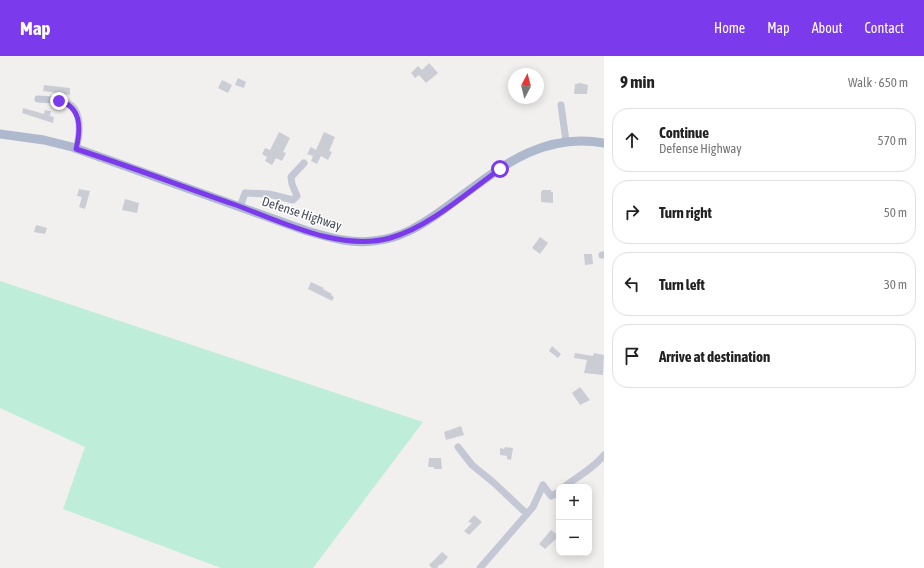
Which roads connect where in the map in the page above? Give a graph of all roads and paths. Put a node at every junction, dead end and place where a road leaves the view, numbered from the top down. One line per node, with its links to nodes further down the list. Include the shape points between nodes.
1 (38, 100): 6 (street, via 67,103 77,112 79,132)
2 (562, 105): 4 (street)
3 (0, 134): 6 (main road, Defense Highway, via 44,140)
4 (566, 141): 5 (main road, Defense Highway); 8 (main road, Defense Highway, via 542,146 523,154 421,225 401,235 381,240 354,242 333,238)
5 (604, 143)
6 (76, 149): 8 (main road, Defense Highway)
7 (304, 163): 8 (street, via 291,177 297,196 293,200 269,194 245,193)
8 (240, 207)
9 (458, 447): 13 (street, via 472,465)
10 (604, 456): 11 (street, via 594,467)
11 (568, 484)
12 (556, 494): 13 (street, via 551,496 543,485)
13 (527, 514): 14 (street)
14 (480, 568)

